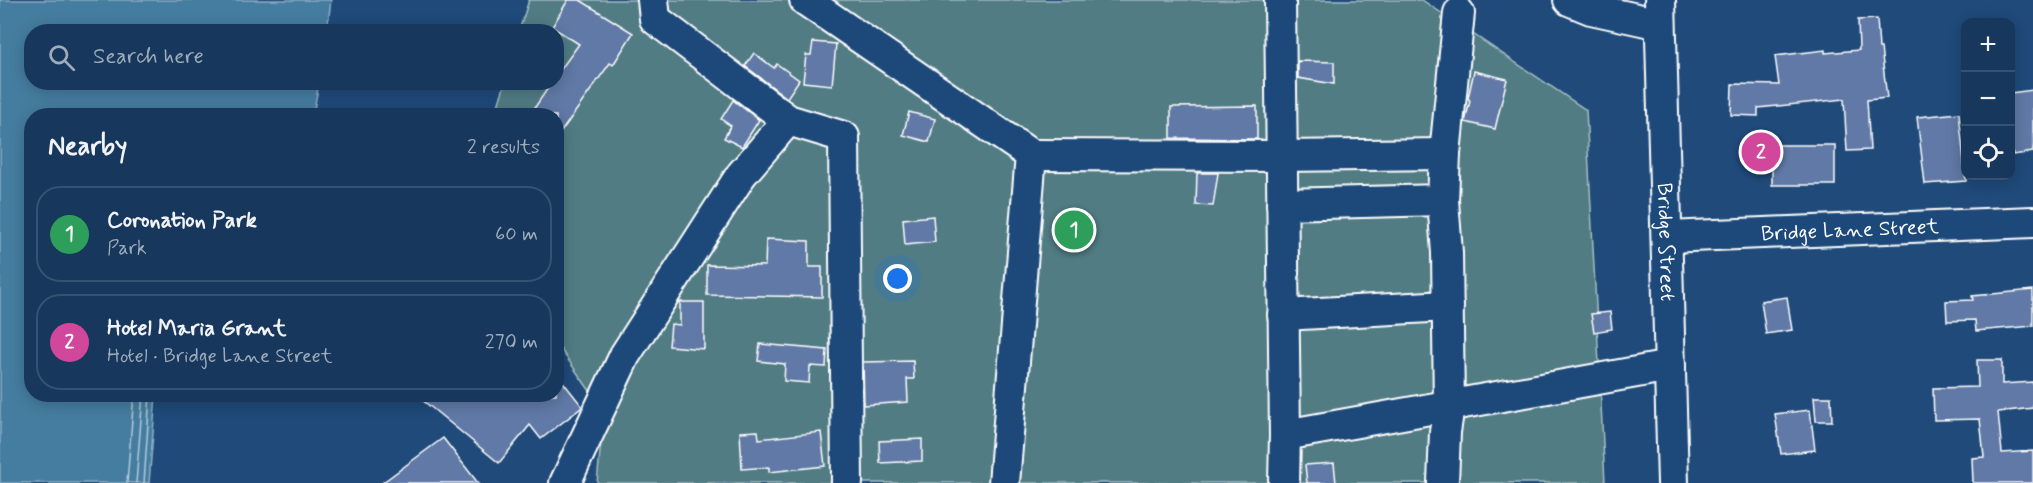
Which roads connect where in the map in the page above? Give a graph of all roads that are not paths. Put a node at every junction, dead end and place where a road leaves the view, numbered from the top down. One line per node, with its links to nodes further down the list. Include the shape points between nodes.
1 (653, 0): 7 (street, via 655,19)
2 (805, 0): 9 (street)
3 (1280, 0): 10 (street)
4 (1569, 0): 5 (street, via 1591,9)
5 (1660, 12): 14 (street, Bridge Street)
6 (1459, 13): 8 (street)
7 (788, 120): 20 (street, via 741,175 625,356); 21 (street, via 844,137)
8 (1445, 154): 10 (street); 11 (street)
9 (1030, 155): 10 (street); 22 (street)
10 (1281, 156): 12 (street)
11 (1443, 200): 12 (street); 15 (street)
12 (1282, 204): 16 (street)
13 (2033, 222): 14 (street, Bridge Lane Street)
14 (1667, 237): 17 (street, Bridge Street)
15 (1448, 306): 16 (street); 18 (street)
16 (1283, 315): 19 (street)
17 (1670, 366): 18 (street); 25 (street, Bridge Street)
18 (1449, 406): 19 (street); 24 (street)
19 (1285, 435): 23 (street)
20 (565, 483)
21 (847, 483)
22 (1004, 483)
23 (1284, 483)
24 (1443, 483)
25 (1673, 483)

